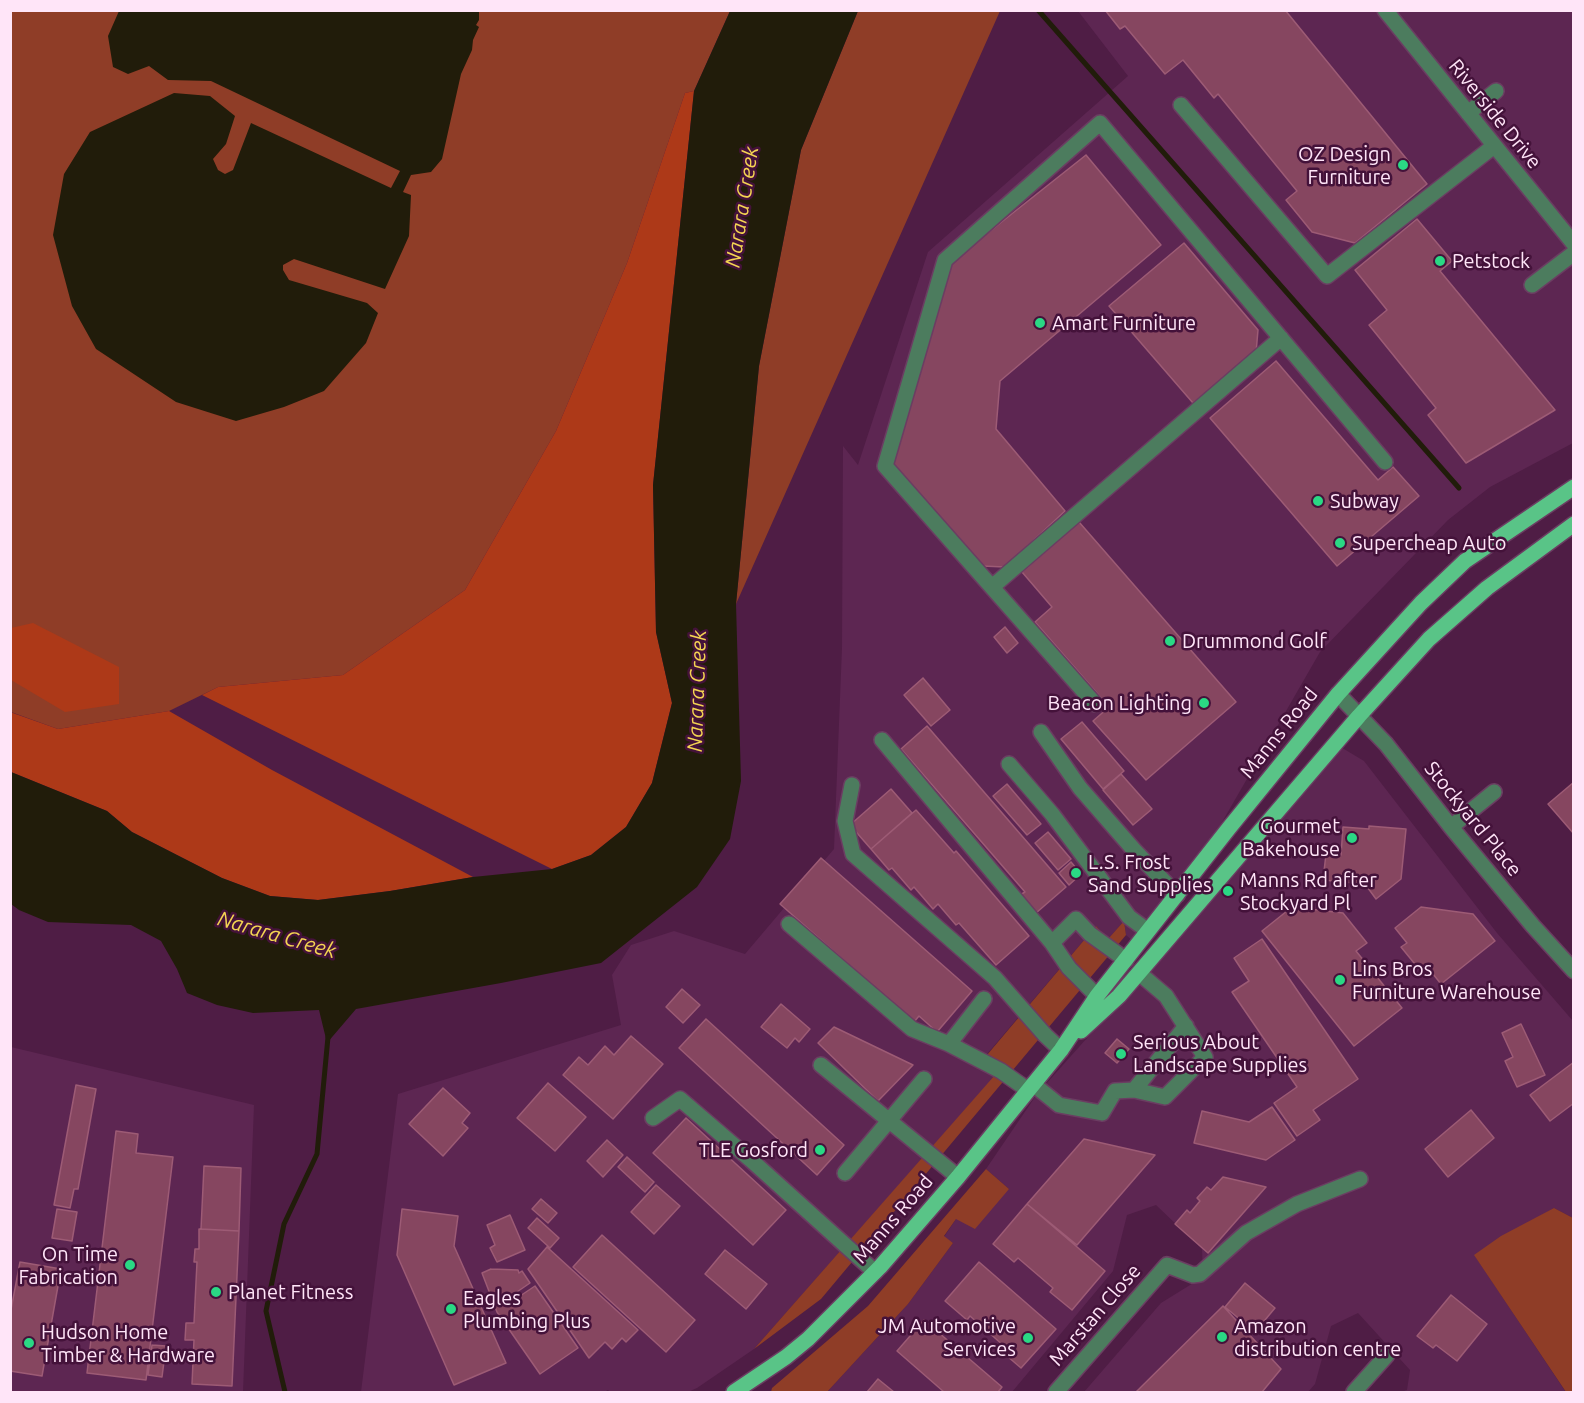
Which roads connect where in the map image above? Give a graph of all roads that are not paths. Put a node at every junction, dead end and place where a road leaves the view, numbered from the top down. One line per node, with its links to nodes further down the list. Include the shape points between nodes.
1 (1384, 10): 4 (street, Riverside Drive)
2 (1496, 91): 4 (street)
3 (1181, 105): 5 (street, via 1327,276)
4 (1468, 113): 5 (street, Riverside Drive)
5 (1494, 146): 6 (street, Riverside Drive)
6 (1574, 244)
7 (1574, 253): 8 (street)
8 (1532, 285)
9 (1281, 338): 10 (street); 13 (street); 13 (street, via 1100,123 945,260 885,466)
10 (1385, 462)
11 (1574, 487): 14 (main road, Manns Road, via 1465,561)
12 (1574, 524): 16 (main road, Manns Road, via 1455,615)
13 (992, 587): 15 (street)
14 (1338, 694): 16 (street, Stockyard Place); 23 (main road, Manns Road)
15 (1095, 704)
16 (1359, 716): 22 (street, Stockyard Place); 29 (main road, Manns Road)
17 (1041, 732): 23 (street, via 1080,788)
18 (882, 740): 26 (street)
19 (1009, 764): 25 (street, via 1129,917)
20 (852, 785): 34 (street, via 845,821 854,854 995,978)
21 (1494, 792): 22 (street)
22 (1451, 827): 28 (street, Stockyard Place)
23 (1177, 895): 25 (main road, Manns Road)
24 (789, 924): 33 (street, via 912,1029)
25 (1149, 931): 27 (main road, Manns Road)
26 (1052, 943): 27 (street, via 1076,919); 30 (street, via 1069,968)
27 (1126, 960): 30 (main road, Manns Road)
28 (1574, 971)
29 (1139, 973): 32 (street, via 1167,996); 34 (main road, Manns Road)
30 (1097, 996): 34 (main road, Manns Road)
31 (984, 999): 33 (street)
32 (1186, 1026): 38 (street); 38 (street, via 1205,1057 1164,1097)
33 (949, 1044): 37 (street)
34 (1061, 1050): 37 (main road, Manns Road)
35 (821, 1065): 40 (street)
36 (924, 1079): 40 (street)
37 (1030, 1087): 38 (street, via 1059,1105 1102,1113 1114,1091); 42 (main road, Manns Road)
38 (1134, 1090)
39 (653, 1118): 44 (street, via 680,1099)
40 (889, 1120): 41 (street); 42 (street)
41 (845, 1173)
42 (958, 1177): 44 (main road, Manns Road)
43 (1360, 1179): 47 (street, Marstan Close, via 1297,1204 1246,1233 1200,1274 1167,1265)
44 (875, 1272): 46 (main road, Manns Road, via 808,1339)
45 (1387, 1355): 48 (street)
46 (734, 1392)
47 (1056, 1392)
48 (1354, 1392)

